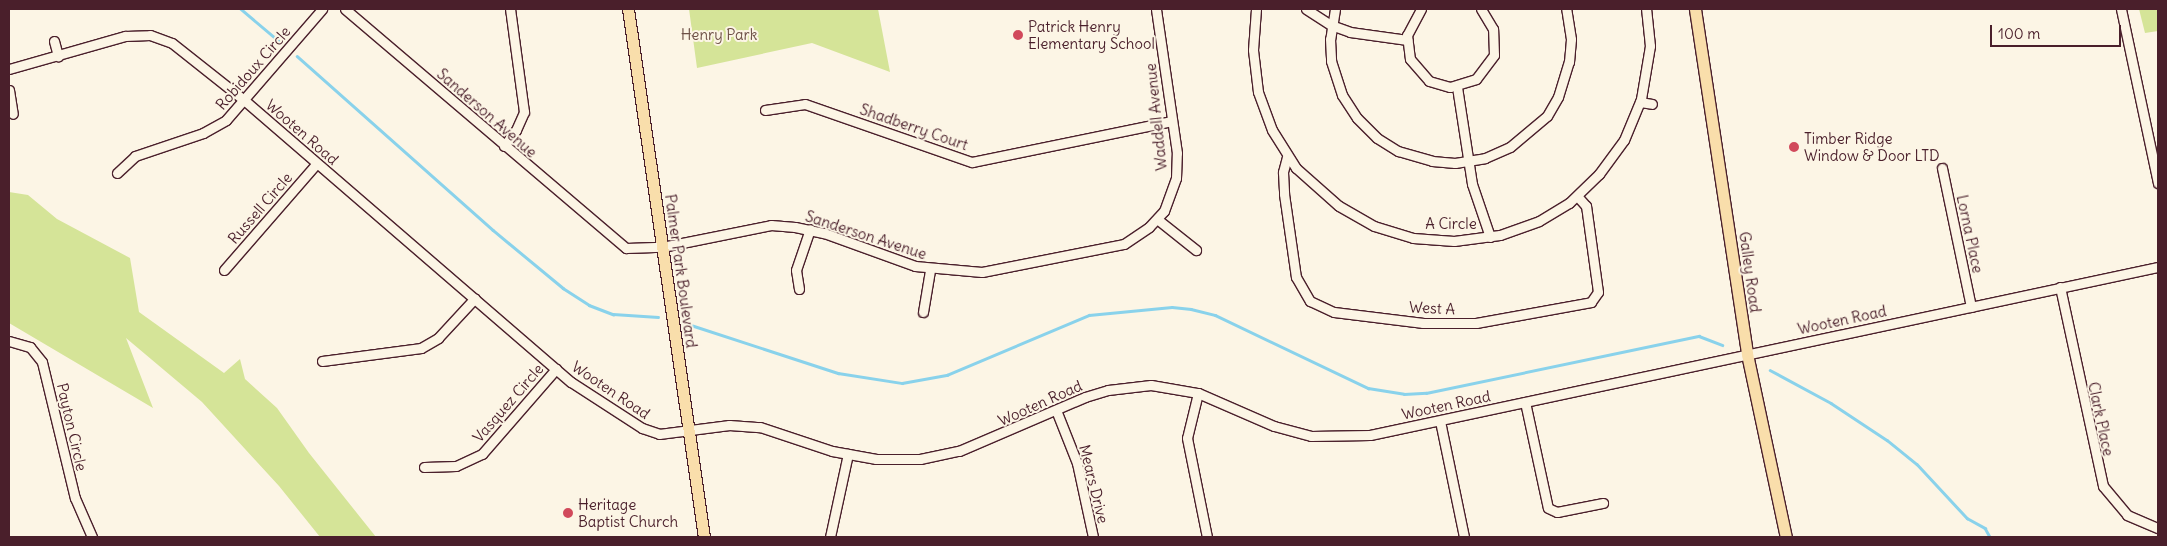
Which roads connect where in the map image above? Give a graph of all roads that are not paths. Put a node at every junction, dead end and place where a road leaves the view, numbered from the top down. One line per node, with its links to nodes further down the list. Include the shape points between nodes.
1 (322, 9): 22 (street, Robidoux Circle)
2 (345, 9): 28 (street, Sanderson Avenue)
3 (510, 9): 28 (street, via 524,112)
4 (628, 9): 39 (main road, Palmer Park Boulevard)
5 (1156, 9): 27 (street, Waddell Avenue)
6 (1256, 9): 29 (street, A Circle, via 1252,50 1258,92 1272,130)
7 (1306, 9): 15 (street)
8 (1335, 9): 15 (street)
9 (1421, 9): 16 (street, via 1410,24)
10 (1566, 9): 30 (street, via 1571,51 1563,86 1553,107 1533,130 1510,147)
11 (1646, 9): 23 (street, A Circle, via 1649,58)
12 (1695, 9): 50 (main road, Galley Road)
13 (2122, 9): 34 (street)
14 (1485, 10): 20 (street, via 1495,34 1494,55 1483,73)
15 (1331, 25): 16 (street, via 1370,36); 30 (street, via 1330,50 1338,84 1349,107 1368,129 1387,145 1408,155 1432,161)
16 (1407, 40): 20 (street, via 1410,59 1424,77 1438,85)
17 (54, 42): 18 (street)
18 (58, 56): 19 (street, Wooten Road); 22 (street, Wooten Road, via 125,36 150,35 185,50)
19 (9, 69)
20 (1457, 87): 30 (street)
21 (9, 90): 26 (street)
22 (244, 100): 31 (street, Wooten Road); 33 (street, Robidoux Circle, via 219,125 135,156)
23 (1640, 102): 24 (street); 35 (street, A Circle, via 1619,149)
24 (1652, 104)
25 (765, 110): 27 (street, Shadberry Court, via 805,104 972,162)
26 (13, 114)
27 (1172, 121): 36 (street, Waddell Avenue, via 1176,178 1169,202)
28 (504, 146): 39 (street, Sanderson Avenue, via 620,245 635,250)
29 (1288, 157): 35 (street, West A, via 1283,172 1284,194 1296,277 1310,301 1334,312 1422,323 1476,323 1591,302 1598,292 1586,206); 38 (street, A Circle, via 1328,198 1374,226 1428,240)
30 (1468, 162): 38 (street, via 1478,206)
31 (316, 164): 42 (street, Russell Circle); 46 (street, Wooten Road)
32 (1942, 168): 47 (street, Lorna Place)
33 (117, 174)
34 (2158, 183)
35 (1577, 196): 38 (street, A Circle, via 1539,221)
36 (1157, 219): 40 (street); 43 (street, Sanderson Avenue, via 1132,239 1099,251 998,271)
37 (810, 229): 39 (street, Sanderson Avenue, via 771,225); 43 (street, Sanderson Avenue); 45 (street, via 796,270)
38 (1490, 237)
39 (662, 247): 57 (main road, Palmer Park Boulevard)
40 (1196, 250)
41 (2158, 267): 44 (street, Wooten Road)
42 (224, 270)
43 (930, 270): 48 (street)
44 (2060, 287): 47 (street, Wooten Road); 61 (street, Clark Place, via 2103,486 2127,515)
45 (799, 289)
46 (474, 298): 51 (street, via 438,338 421,348); 52 (street, Wooten Road)
47 (1971, 307): 50 (street, Wooten Road)
48 (923, 312)
49 (9, 341): 62 (street, Payton Circle, via 30,347 42,362 75,498)
50 (1746, 354): 54 (street, Wooten Road); 68 (main road, Galley Road)
51 (322, 361)
52 (556, 369): 57 (street, Wooten Road, via 593,398 642,428 659,434); 59 (street, Vasquez Circle, via 482,454 456,466)
53 (1198, 393): 55 (street, Wooten Road, via 1151,385 1128,386 1084,397); 56 (street, Wooten Road, via 1274,426 1311,436 1370,435); 66 (street, via 1187,438)
54 (1525, 402): 56 (street, Wooten Road); 60 (street, via 1548,508 1557,512)
55 (1056, 410): 58 (street, Wooten Road, via 977,445 939,456 898,460); 65 (street, Mears Drive, via 1077,463)
56 (1440, 421): 67 (street)
57 (689, 430): 58 (street, Wooten Road, via 729,425 760,427); 63 (main road, Palmer Park Boulevard)
58 (848, 454): 64 (street)
59 (424, 467)
60 (1603, 503)
61 (2158, 528)
62 (92, 537)
63 (704, 537)
64 (830, 537)
65 (1093, 537)
66 (1207, 537)
67 (1464, 537)
68 (1786, 537)

